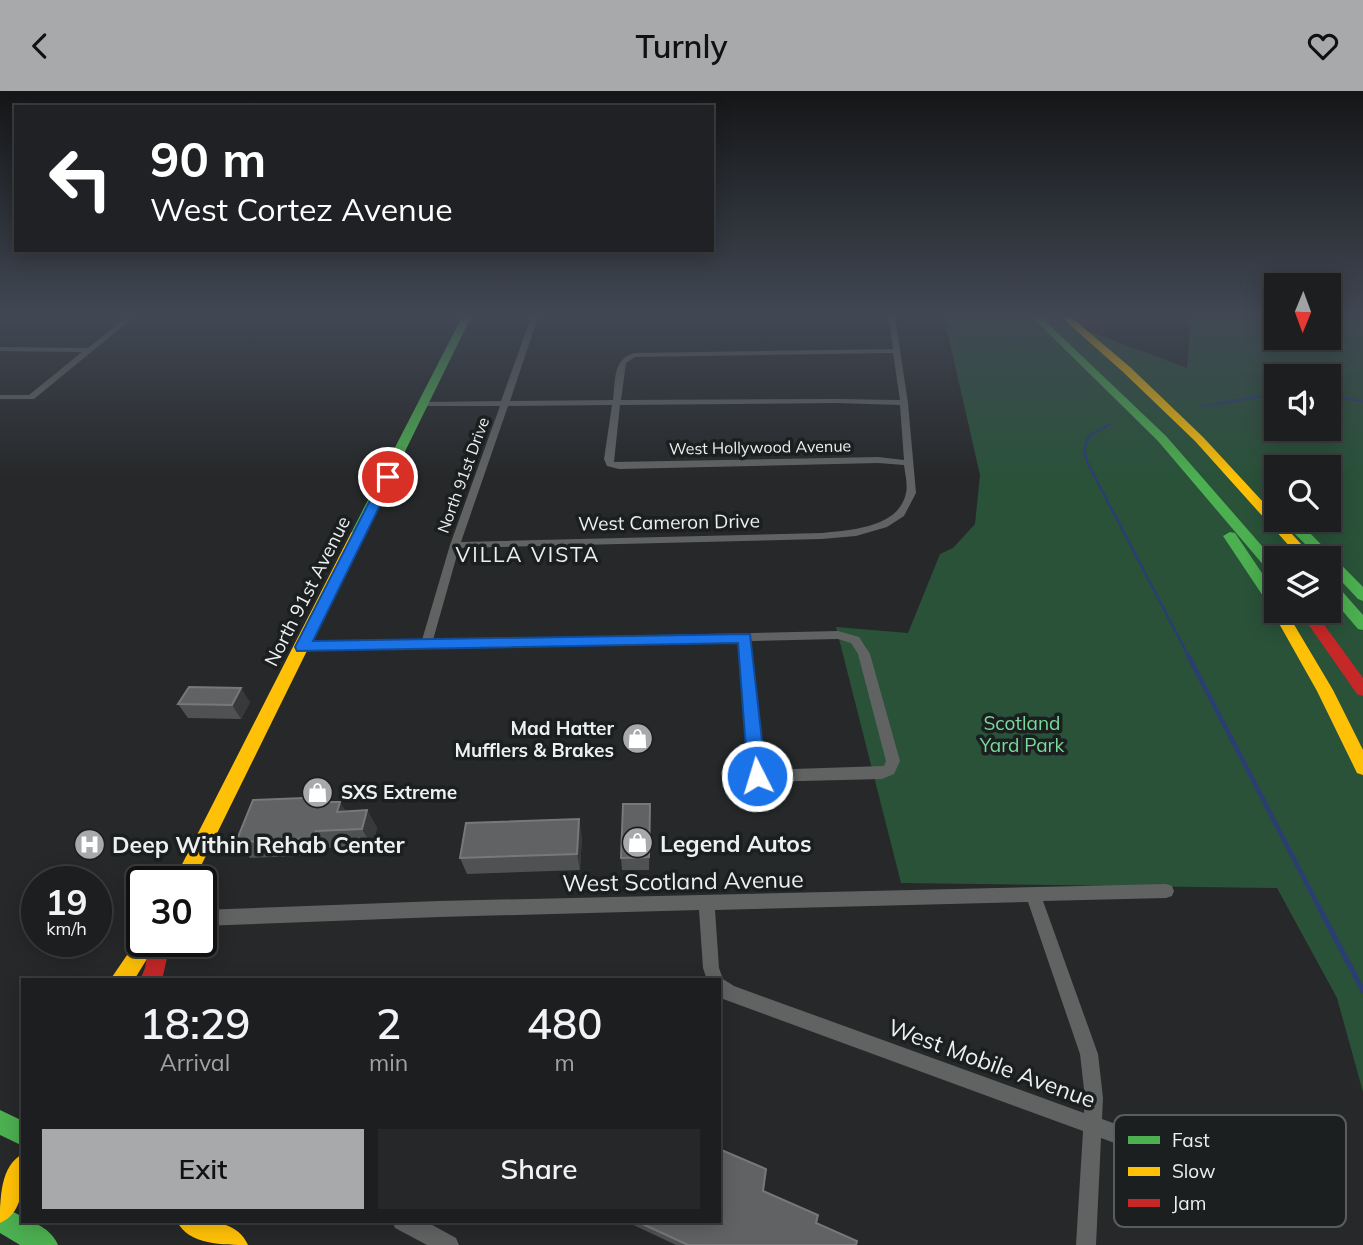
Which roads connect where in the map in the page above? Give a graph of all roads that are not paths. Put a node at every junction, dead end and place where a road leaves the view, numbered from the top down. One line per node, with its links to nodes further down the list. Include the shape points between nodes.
1 (64, 371): 8 (street, via 31,397)
2 (440, 371): 9 (main road, North 91st Avenue)
3 (516, 371): 10 (street, North 91st Drive)
4 (621, 371): 12 (street)
5 (900, 371): 11 (street)
6 (1094, 371): 15 (main road)
7 (1126, 371): 14 (main road)
8 (0, 397)
9 (424, 404): 10 (street); 31 (main road, North 91st Avenue)
10 (505, 404): 12 (street); 18 (street, North 91st Drive)
11 (904, 404): 12 (street); 13 (street)
12 (617, 405): 13 (street, West Hollywood Avenue, via 610,464)
13 (910, 463): 18 (street, West Cameron Drive, via 911,493 900,514 856,533)
14 (1221, 464): 16 (main road); 19 (main road)
15 (1188, 465): 21 (main road); 23 (main road, via 1196,490)
16 (1264, 494)
17 (1301, 532): 20 (main road)
18 (455, 545): 30 (street, North 91st Drive)
19 (1296, 546)
20 (1315, 546)
21 (1264, 557)
22 (1341, 573): 24 (main road)
23 (1264, 587)
24 (1363, 596)
25 (1341, 599): 28 (main road)
26 (1286, 623): 33 (main road)
27 (1315, 623): 32 (main road)
28 (1363, 625)
29 (745, 638): 29 (street, via 838,635 856,641 864,654 892,761 890,770 757,776); 30 (street)
30 (426, 645): 31 (street)
31 (303, 647): 34 (main road, North 91st Avenue)
32 (1363, 690)
33 (1363, 768)
34 (191, 866)
35 (1166, 891): 36 (street, West Scotland Avenue)
36 (1033, 894): 37 (street, West Scotland Avenue); 46 (street, via 1089,1054)
37 (707, 903): 38 (street, West Scotland Avenue); 43 (street)
38 (217, 918)
39 (137, 957): 41 (main road)
40 (158, 957): 42 (main road)
41 (122, 978)
42 (152, 978)
43 (714, 978)
44 (721, 987): 46 (street, West Mobile Avenue)
45 (0, 1122): 47 (main road)
46 (1092, 1125): 48 (street, West Mobile Avenue); 58 (street)
47 (21, 1133)
48 (1114, 1133)
49 (21, 1171): 50 (main road)
50 (0, 1210)
51 (0, 1218): 54 (main road)
52 (194, 1223): 56 (main road)
53 (406, 1223): 57 (street)
54 (27, 1233): 55 (main road)
55 (46, 1245)
56 (235, 1245)
57 (449, 1245)
58 (1086, 1245)

